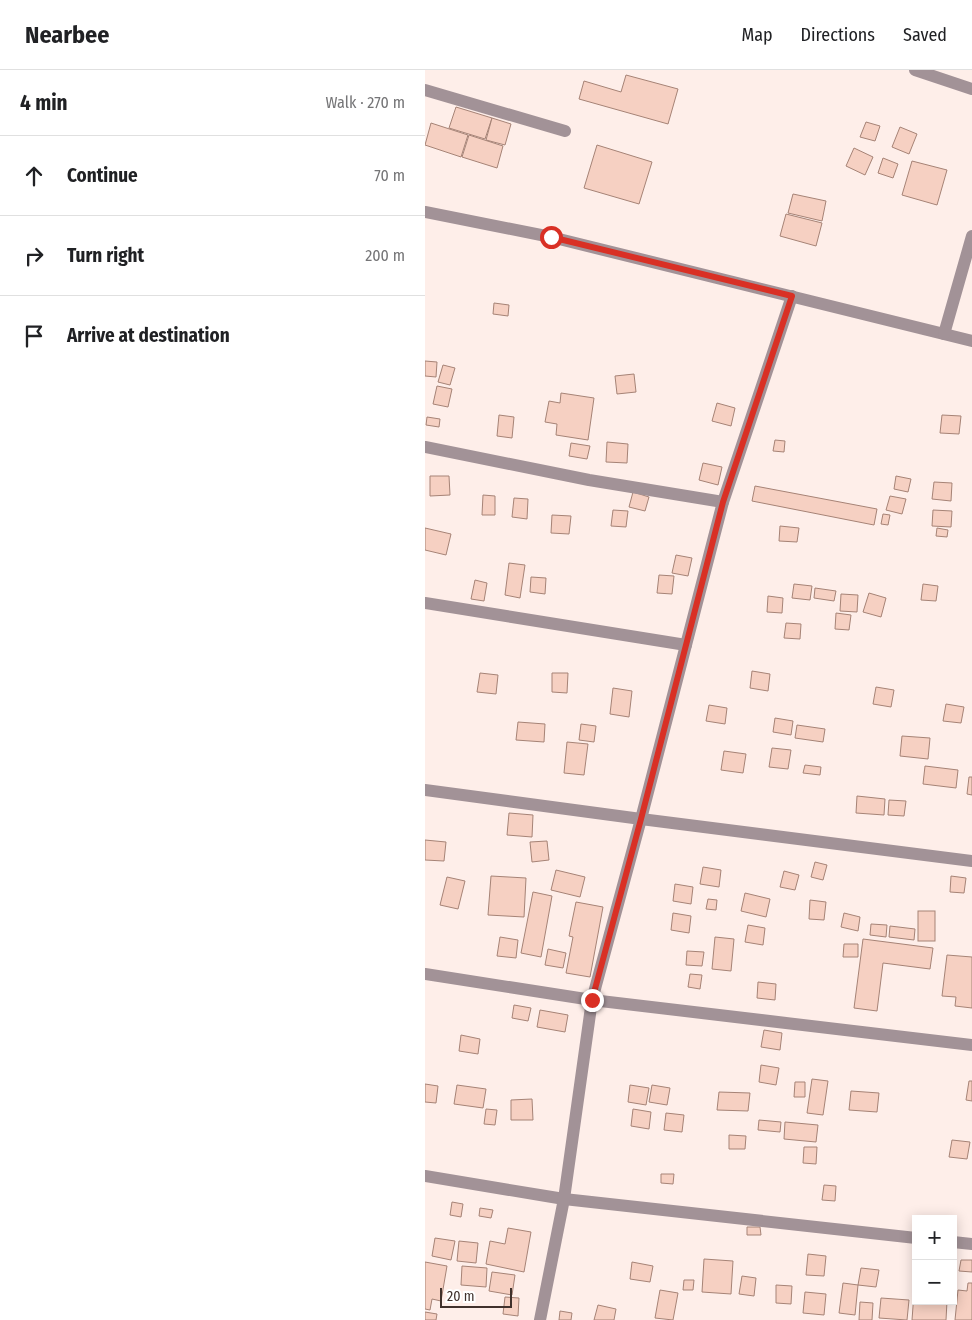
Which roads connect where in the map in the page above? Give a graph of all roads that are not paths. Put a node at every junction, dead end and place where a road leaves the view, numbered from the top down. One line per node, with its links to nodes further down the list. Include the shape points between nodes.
1 (915, 70): 2 (street)
2 (972, 89)
3 (425, 90): 4 (street)
4 (565, 131)
5 (425, 212): 7 (street, via 551,237)
6 (972, 236): 8 (street)
7 (792, 296): 8 (street); 11 (street)
8 (944, 334): 9 (street)
9 (972, 341)
10 (425, 448): 11 (street)
11 (723, 502): 13 (street)
12 (425, 603): 13 (street)
13 (686, 645): 15 (street)
14 (425, 790): 15 (street)
15 (641, 819): 16 (street); 18 (street)
16 (972, 861)
17 (425, 974): 18 (street)
18 (592, 1000): 19 (street); 21 (street)
19 (972, 1045)
20 (425, 1176): 21 (street)
21 (565, 1199): 22 (street); 25 (street)
22 (912, 1238)
23 (957, 1242): 24 (street)
24 (972, 1244)
25 (540, 1320)

